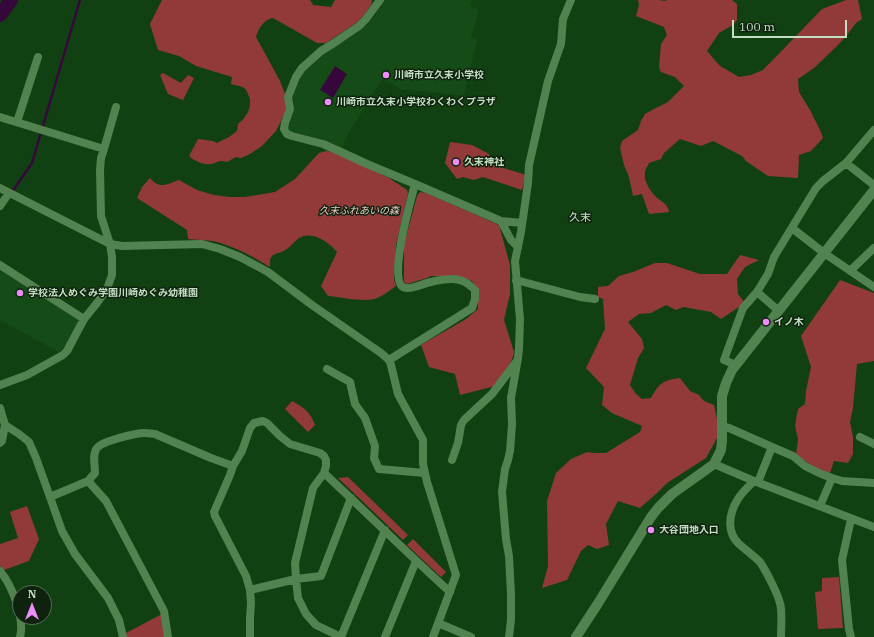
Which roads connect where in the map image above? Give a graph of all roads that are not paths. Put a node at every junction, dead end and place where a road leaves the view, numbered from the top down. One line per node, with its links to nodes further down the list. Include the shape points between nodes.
1 (380, 0): 10 (street, via 359,26 321,51 302,68 288,97 290,109 284,129 287,134 324,144)
2 (571, 0): 17 (street, via 563,19 561,44 548,81 529,165)
3 (38, 57): 6 (street)
4 (116, 107): 8 (street)
5 (0, 117): 6 (street)
6 (17, 122): 8 (street)
7 (874, 130): 9 (street)
8 (104, 149): 19 (street, via 100,170 101,216)
9 (846, 163): 11 (street); 18 (street, via 816,188)
10 (415, 184): 16 (street); 32 (street, via 402,238 398,265 400,285 411,288 445,279 464,281 475,290 475,298 472,308)
11 (874, 185)
12 (0, 188): 14 (street)
13 (874, 190): 22 (street)
14 (9, 193): 15 (street); 19 (street)
15 (0, 206)
16 (501, 221): 17 (street); 20 (street, via 511,240)
17 (522, 223): 20 (street)
18 (792, 228): 22 (street); 27 (street)
19 (110, 244): 30 (street, via 112,275 107,289); 32 (street, via 202,244 240,257 268,272)
20 (518, 247): 25 (street, via 515,261)
21 (874, 248): 24 (street)
22 (824, 252): 24 (street); 29 (street)
23 (0, 265): 30 (street)
24 (850, 271): 26 (street)
25 (516, 280): 28 (street); 31 (street, via 520,319)
26 (874, 287)
27 (757, 292): 29 (street); 33 (street, via 743,308 724,360)
28 (595, 299)
29 (779, 311): 33 (street)
30 (84, 319): 35 (street, via 63,355)
31 (518, 358): 43 (street, via 492,394 464,420); 72 (street, via 511,398 510,451 502,492 511,594)
32 (389, 360): 47 (street, via 398,394 422,440)
33 (736, 365): 38 (street, via 722,396)
34 (327, 369): 47 (street, via 350,382 355,404 365,418 375,446 374,458 379,469)
35 (0, 385)
36 (0, 408): 37 (street)
37 (5, 425): 40 (street); 52 (street, via 30,442)
38 (723, 426): 42 (street); 44 (street, via 721,450)
39 (860, 437): 41 (street)
40 (0, 443)
41 (874, 444)
42 (772, 447): 48 (street); 50 (street)
43 (452, 460)
44 (714, 464): 50 (street); 73 (street, via 672,494 658,508)
45 (233, 466): 46 (street, via 250,428 263,421 290,444 324,456); 49 (street, via 155,434 133,434 96,448 95,473); 61 (street, via 214,512 246,576)
46 (324, 473): 53 (street); 60 (street, via 313,488 295,563)
47 (425, 473): 62 (street, via 456,575)
48 (832, 478): 51 (street); 54 (street)
49 (88, 481): 52 (street); 66 (street, via 106,501 164,611)
50 (756, 481): 54 (street); 74 (street, via 738,498 730,528 739,544 760,562 769,579 781,608)
51 (874, 483)
52 (50, 497): 65 (street, via 62,531 75,554 108,598 119,620)
53 (351, 498): 57 (street); 60 (street, via 321,576)
54 (820, 506): 55 (street)
55 (851, 519): 56 (street); 75 (street, via 842,560 848,629)
56 (874, 527)
57 (385, 530): 58 (street); 68 (street)
58 (416, 562): 62 (street); 69 (street)
59 (0, 572): 64 (street, via 13,593 20,617)
60 (296, 579): 61 (street); 68 (street, via 298,598 306,614 316,625)
61 (250, 590): 67 (street)
62 (450, 592): 63 (street)
63 (438, 623): 70 (street); 71 (street)
64 (20, 637)
65 (123, 637)
66 (168, 637)
67 (250, 637)
68 (341, 637)
69 (385, 637)
70 (432, 637)
71 (471, 637)
72 (509, 637)
73 (576, 637)
74 (781, 637)
75 (851, 637)

